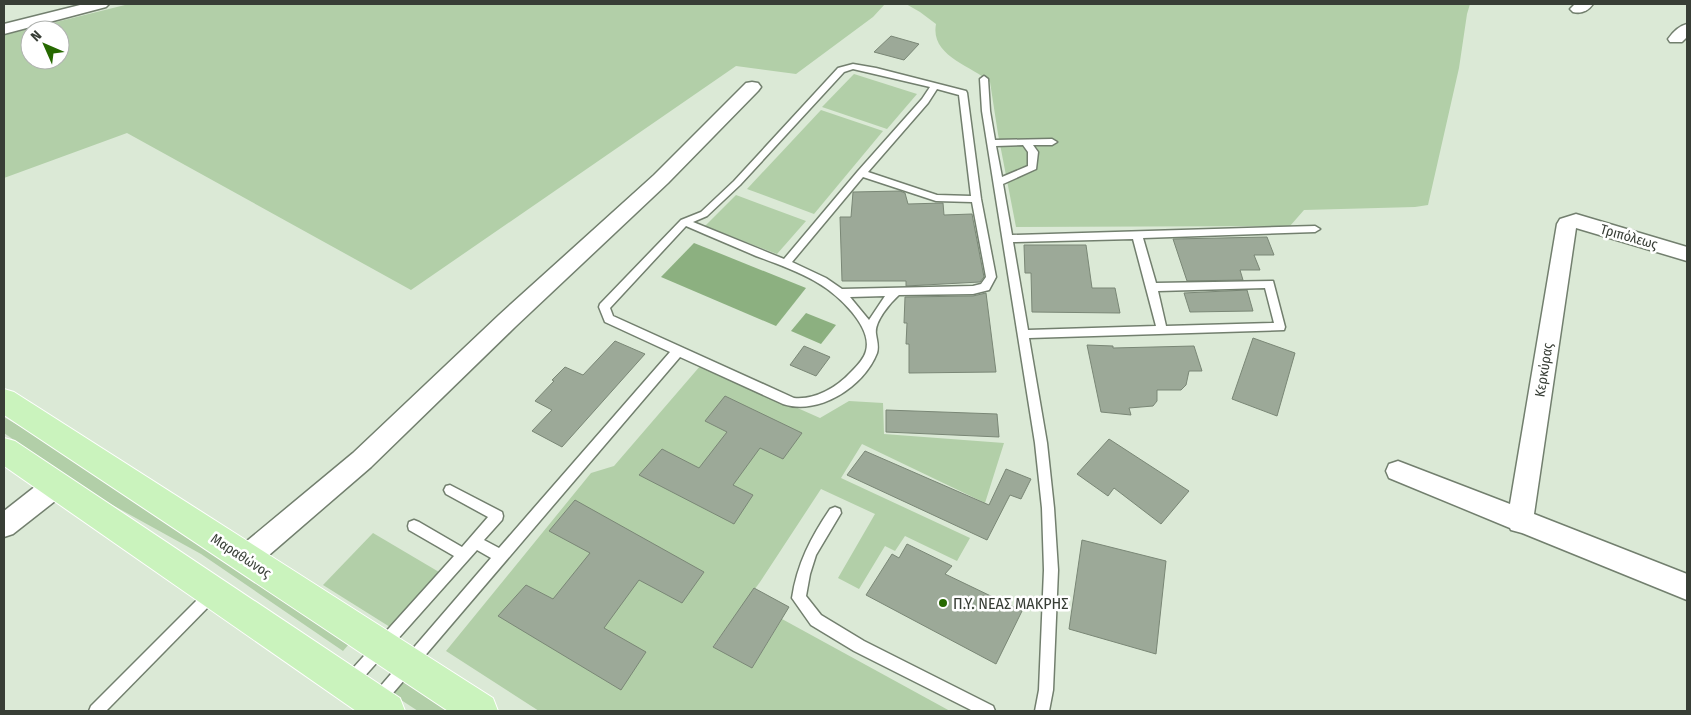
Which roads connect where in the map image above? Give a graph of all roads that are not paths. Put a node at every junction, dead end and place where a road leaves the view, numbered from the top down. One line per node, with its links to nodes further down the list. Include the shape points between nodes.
1 (101, 4): 2 (street)
2 (49, 11): 3 (street)
3 (4, 29)
4 (984, 79): 8 (lane)
5 (934, 86): 10 (lane, via 925,101); 12 (lane, via 963,93); 14 (lane, via 853,66 841,70 704,214)
6 (752, 87): 39 (street, via 661,179 506,321 362,460)
7 (1052, 142): 9 (lane)
8 (992, 143): 9 (lane); 11 (lane)
9 (1027, 144): 11 (lane, via 1033,152 1033,167)
10 (862, 173): 12 (lane, via 936,198); 19 (lane)
11 (999, 182): 17 (lane)
12 (976, 199): 22 (lane, via 991,277 984,287)
13 (1570, 221): 18 (street, Τριπόλεως); 33 (street, Κερκύρας)
14 (684, 222): 19 (lane); 26 (lane, via 604,307 609,319)
15 (1315, 229): 16 (lane)
16 (1137, 235): 17 (lane); 20 (lane)
17 (1009, 239): 25 (lane)
18 (1687, 254)
19 (786, 264): 21 (lane, via 828,283)
20 (1152, 287): 23 (lane); 23 (lane, via 1269,284 1280,327)
21 (838, 292): 22 (lane); 24 (lane, via 853,306)
22 (896, 292): 24 (lane, via 886,299)
23 (1162, 330): 25 (lane)
24 (870, 332): 26 (lane, via 872,350 866,364 827,396 800,404)
25 (1023, 334): 47 (lane, via 1048,508 1051,570 1046,690)
26 (678, 351): 38 (lane)
27 (4, 400): 39 (main road, Μαραθώνος)
28 (4, 450): 30 (main road)
29 (1398, 471): 33 (street)
30 (55, 486): 34 (street); 41 (main road)
31 (450, 490): 36 (lane, via 497,516)
32 (835, 513): 46 (lane, via 815,541 801,577 800,598 816,620 859,646)
33 (1520, 522): 40 (street)
34 (4, 526)
35 (414, 526): 37 (lane)
36 (475, 542): 37 (lane); 38 (lane)
37 (464, 554): 42 (lane)
38 (501, 556): 42 (lane)
39 (245, 559): 42 (main road, Μαραθώνος)
40 (1687, 588)
41 (213, 594): 43 (main road); 44 (lane)
42 (404, 646): 43 (lane); 43 (lane); 45 (main road, Μαραθώνος)
43 (370, 700)
44 (96, 711)
45 (480, 711)
46 (988, 711)
47 (1042, 711)

